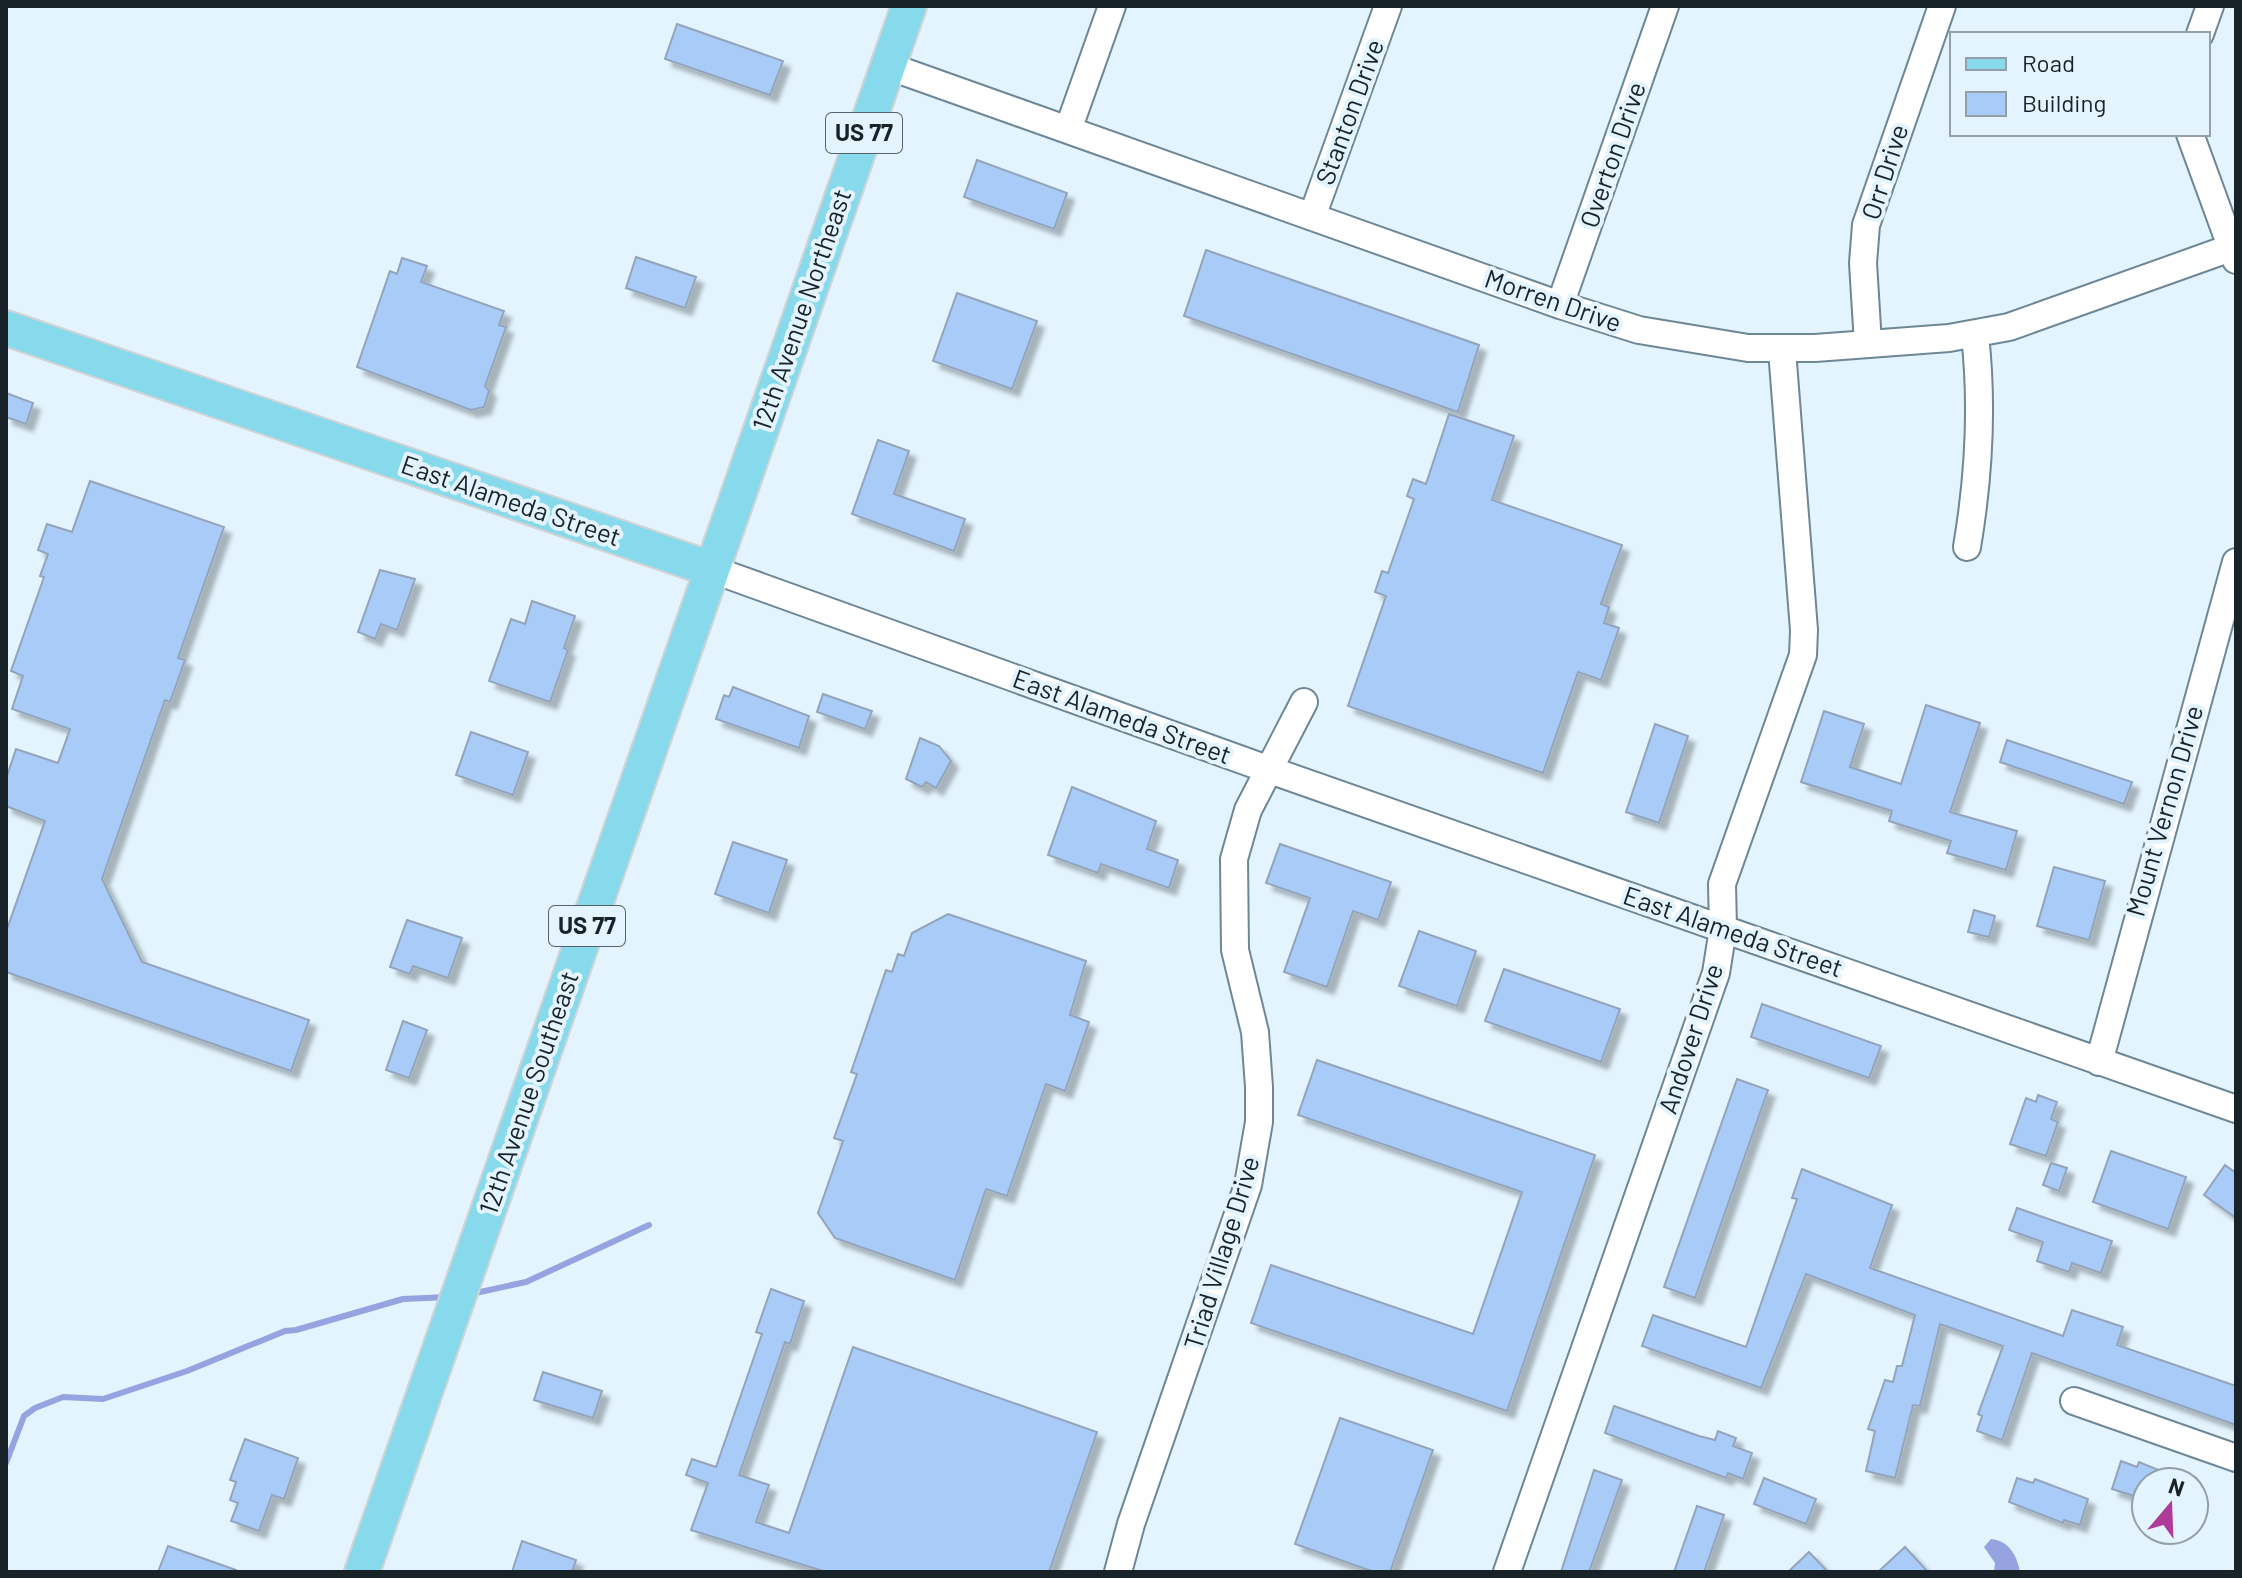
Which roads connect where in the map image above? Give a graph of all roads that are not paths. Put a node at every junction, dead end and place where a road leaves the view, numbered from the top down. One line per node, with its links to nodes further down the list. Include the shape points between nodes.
1 (909, 6): 8 (main road, 12th Avenue Northeast / US 77)
2 (1112, 6): 9 (street)
3 (1388, 6): 11 (street, Stanton Drive)
4 (1665, 6): 13 (street, Overton Drive)
5 (1942, 6): 16 (street, Orr Drive, via 1866,225)
6 (2210, 6): 7 (street)
7 (2201, 32)
8 (888, 66): 9 (street, Morren Drive); 20 (main road, 12th Avenue Northeast / US 77)
9 (1068, 130): 11 (street, Morren Drive)
10 (2191, 136): 12 (street)
11 (1312, 217): 13 (street, Morren Drive)
12 (2235, 252): 15 (street, Morren Drive, via 2183,263 2075,306)
13 (1560, 305): 17 (street, Morren Drive, via 1682,339)
14 (6, 328): 20 (main road, East Alameda Street)
15 (1975, 335): 16 (street, Morren Drive); 18 (street, via 1981,409)
16 (1868, 344): 17 (street, Morren Drive)
17 (1782, 350): 23 (street, Andover Drive, via 1803,655 1722,884)
18 (1967, 547)
19 (2236, 562): 24 (street, Mount Vernon Drive)
20 (711, 569): 22 (street, East Alameda Street); 28 (main road, 12th Avenue Southeast / US 77)
21 (1304, 702): 22 (street, Triad Village Drive)
22 (1267, 769): 23 (street, East Alameda Street); 29 (street, Triad Village Drive, via 1234,859 1235,950 1255,1032 1259,1087 1248,1185)
23 (1723, 929): 24 (street, East Alameda Street); 30 (street, Andover Drive, via 1706,1003)
24 (2099, 1062): 25 (street, East Alameda Street)
25 (2236, 1109)
26 (2074, 1401): 27 (street)
27 (2236, 1458)
28 (362, 1572)
29 (1118, 1572)
30 (1507, 1572)

